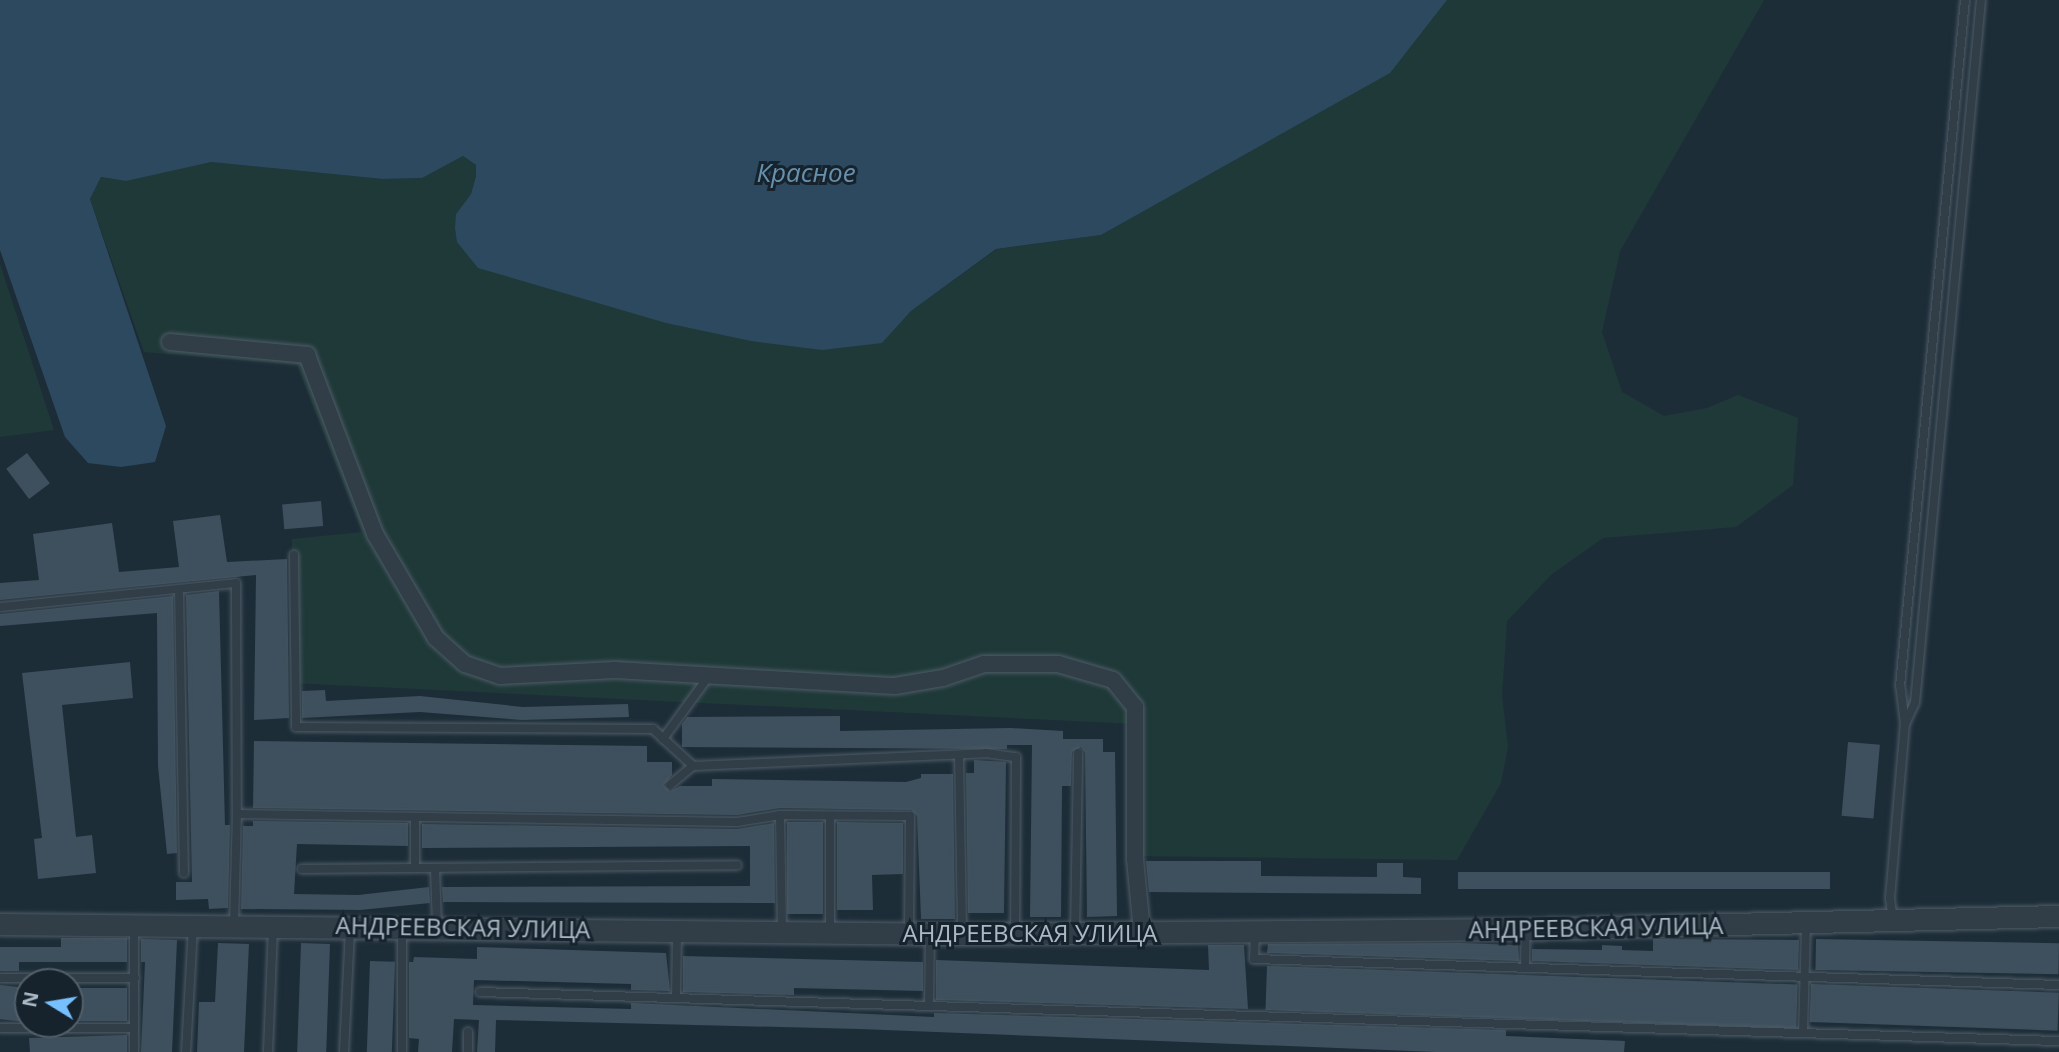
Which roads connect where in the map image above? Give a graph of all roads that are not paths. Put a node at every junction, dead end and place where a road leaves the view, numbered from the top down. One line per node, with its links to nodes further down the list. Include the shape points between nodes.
1 (1965, 0): 8 (lane, via 1900,686)
2 (1982, 0): 8 (lane, via 1915,703)
3 (170, 342): 7 (street, via 307,355 375,534 436,638 465,664 500,676 615,670)
4 (294, 555): 9 (lane, via 296,727 653,729)
5 (179, 590): 6 (lane); 14 (lane, via 236,583); 22 (lane)
6 (0, 607)
7 (709, 675): 9 (lane); 37 (street, via 895,686 943,678 984,664 1058,664 1113,680 1135,707 1135,859)
8 (1905, 724): 24 (lane, via 1890,898)
9 (663, 739): 12 (lane)
10 (1078, 753): 41 (lane)
11 (959, 755): 12 (lane); 40 (lane, via 1016,757); 43 (lane)
12 (693, 766): 13 (lane)
13 (670, 785)
14 (236, 814): 16 (lane); 29 (lane)
15 (780, 816): 16 (lane, via 737,822); 17 (lane); 38 (lane)
16 (415, 819): 19 (lane)
17 (830, 819): 39 (lane); 42 (lane, via 910,816)
18 (737, 865): 20 (lane)
19 (415, 868): 20 (lane); 21 (lane)
20 (435, 868): 33 (lane)
21 (302, 869)
22 (184, 873)
23 (2059, 916): 24 (street, АНДРЕЕВСКАЯ УЛИЦА)
24 (1893, 920): 25 (street, АНДРЕЕВСКАЯ УЛИЦА)
25 (1806, 923): 34 (street, АНДРЕЕВСКАЯ УЛИЦА); 45 (lane)
26 (0, 924): 27 (street, АНДРЕЕВСКАЯ УЛИЦА)
27 (134, 925): 28 (street, АНДРЕЕВСКАЯ УЛИЦА); 47 (lane)
28 (192, 925): 29 (street, АНДРЕЕВСКАЯ УЛИЦА); 58 (lane)
29 (233, 925): 30 (street, АНДРЕЕВСКАЯ УЛИЦА)
30 (273, 925): 31 (street, АНДРЕЕВСКАЯ УЛИЦА); 59 (lane)
31 (350, 925): 32 (street, АНДРЕЕВСКАЯ УЛИЦА); 60 (lane)
32 (402, 925): 33 (street, АНДРЕЕВСКАЯ УЛИЦА); 61 (lane)
33 (437, 925): 36 (street, АНДРЕЕВСКАЯ УЛИЦА)
34 (1526, 929): 35 (street, АНДРЕЕВСКАЯ УЛИЦА); 44 (lane)
35 (1255, 931): 37 (street, АНДРЕЕВСКАЯ УЛИЦА); 44 (lane, via 1254,959)
36 (677, 932): 38 (street, АНДРЕЕВСКАЯ УЛИЦА); 50 (lane)
37 (1142, 932): 41 (street, АНДРЕЕВСКАЯ УЛИЦА)
38 (782, 933): 39 (street, АНДРЕЕВСКАЯ УЛИЦА)
39 (830, 933): 42 (street, АНДРЕЕВСКАЯ УЛИЦА)
40 (1014, 933): 41 (street, АНДРЕЕВСКАЯ УЛИЦА); 43 (street, АНДРЕЕВСКАЯ УЛИЦА)
41 (1075, 933)
42 (920, 934): 43 (street, АНДРЕЕВСКАЯ УЛИЦА); 51 (lane)
43 (962, 934)
44 (1525, 968): 45 (lane)
45 (1805, 977): 48 (lane); 55 (lane)
46 (0, 978): 47 (lane)
47 (135, 978): 53 (lane)
48 (2059, 985)
49 (480, 992): 50 (lane)
50 (676, 998): 51 (lane)
51 (929, 1006): 55 (lane)
52 (0, 1028): 53 (lane)
53 (134, 1028): 57 (lane)
54 (468, 1032): 62 (lane)
55 (1803, 1033): 56 (lane)
56 (2059, 1041)
57 (134, 1052)
58 (186, 1052)
59 (268, 1052)
60 (344, 1052)
61 (402, 1052)
62 (467, 1052)

